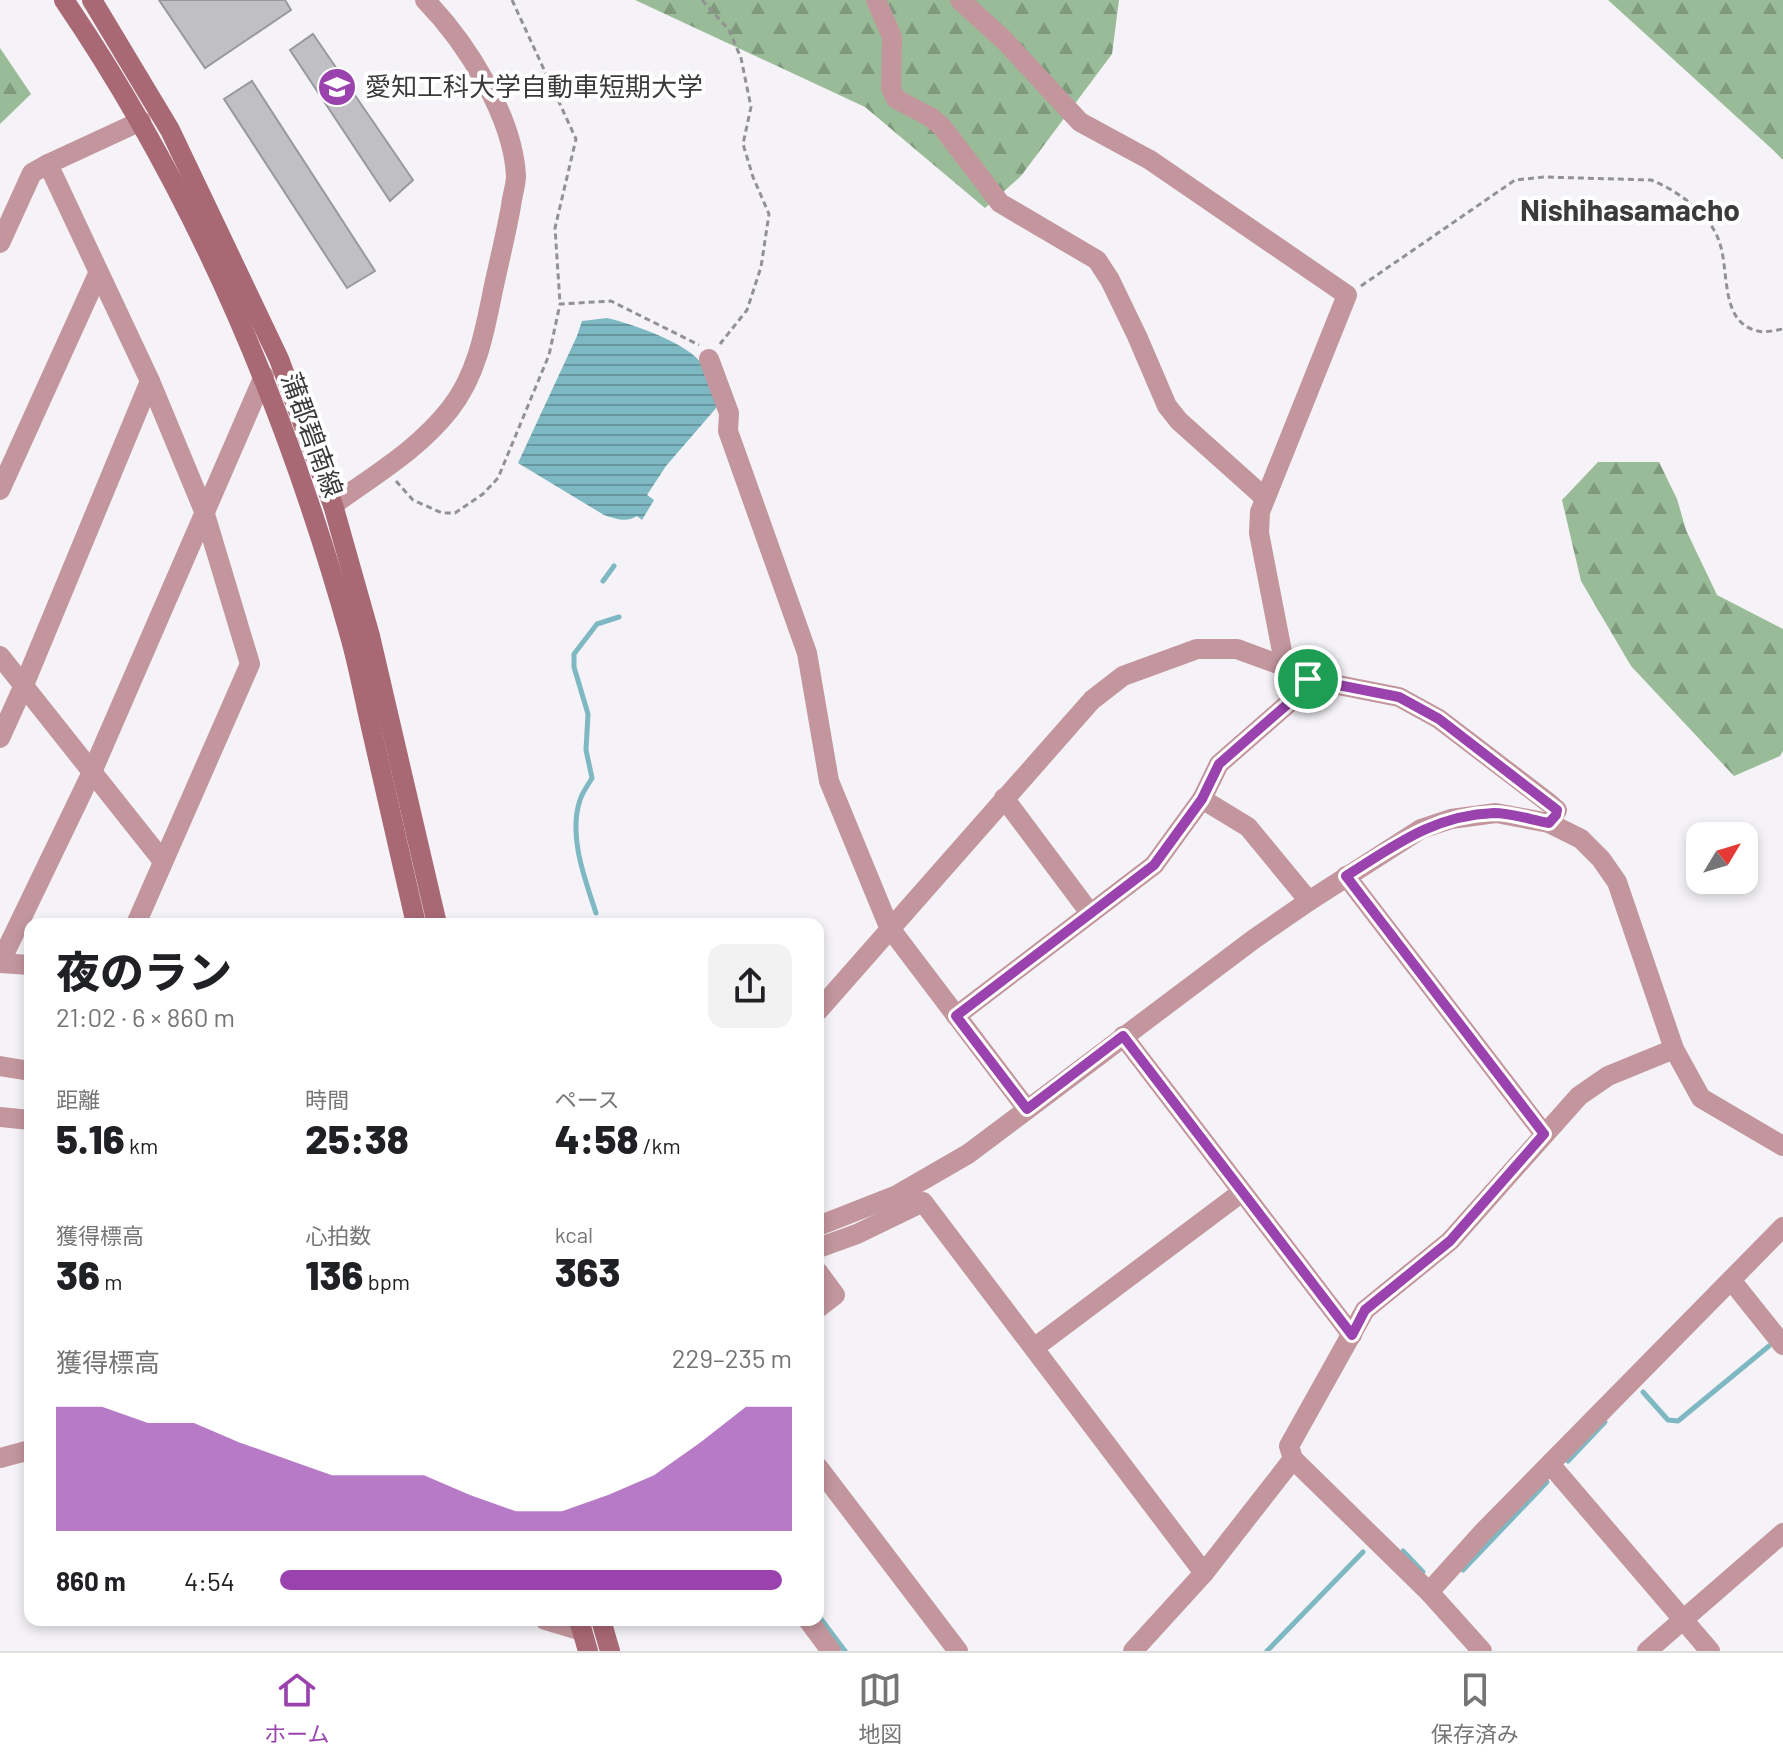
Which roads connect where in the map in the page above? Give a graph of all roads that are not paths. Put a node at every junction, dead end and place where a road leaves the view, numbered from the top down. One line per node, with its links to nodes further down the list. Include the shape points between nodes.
1 (64, 0): 6 (main road, 蒲郡碧南線)
2 (92, 0): 15 (main road, 蒲郡碧南線, via 170,130 232,257 279,359)
3 (425, 0): 15 (street, via 470,55 504,121 516,176 472,373 423,440)
4 (876, 0): 14 (street, via 892,37 891,88 896,99 943,128 1000,203 1097,260 1167,406)
5 (960, 0): 14 (street, via 1080,122 1150,160 1347,295)
6 (141, 121): 7 (street); 11 (main road, 蒲郡碧南線, via 210,254)
7 (48, 164): 8 (street, via 32,173); 9 (street)
8 (0, 243)
9 (98, 274): 12 (street); 13 (street)
10 (709, 359): 33 (street, via 729,413 728,431 807,653 829,781)
11 (264, 376): 16 (street); 31 (main road, 蒲郡碧南線, via 351,638)
12 (150, 381): 16 (street); 20 (street)
13 (0, 490)
14 (1265, 498): 18 (street, via 1259,533)
15 (333, 505): 32 (main road, 蒲郡碧南線, via 370,636)
16 (204, 511): 22 (street); 26 (street, via 250,664)
17 (0, 656): 20 (street)
18 (1285, 667): 19 (street); 23 (street, via 1237,649 1197,649 1123,676 1092,700)
19 (1308, 679): 24 (street, via 1290,702 1219,764); 25 (street, via 1399,697 1439,719 1557,810)
20 (24, 685): 21 (street); 22 (street)
21 (0, 738)
22 (92, 772): 26 (street); 34 (street)
23 (1004, 798): 29 (street); 33 (street)
24 (1202, 799): 28 (street, via 1248,827); 29 (street, via 1154,865)
25 (1549, 823): 27 (street, via 1496,813 1451,819 1421,829); 39 (street, via 1581,839 1617,882)
26 (162, 860): 30 (street)
27 (1346, 876): 28 (street); 45 (street)
28 (1309, 901): 38 (street)
29 (1090, 913): 37 (street)
30 (138, 918)
31 (415, 918)
32 (436, 918)
33 (889, 927): 36 (street); 37 (street)
34 (0, 963): 35 (street)
35 (24, 965)
36 (824, 1004)
37 (956, 1016): 42 (street)
38 (1123, 1036): 42 (street); 47 (street)
39 (1674, 1049): 45 (street, via 1608,1076 1579,1096); 46 (street, via 1701,1098)
40 (0, 1066): 41 (street)
41 (24, 1070)
42 (1027, 1109): 48 (street, via 914,1186)
43 (0, 1117): 44 (street)
44 (24, 1119)
45 (1544, 1134): 54 (street, via 1450,1241 1365,1310)
46 (1783, 1146)
47 (1242, 1192): 54 (street); 56 (street)
48 (824, 1224)
49 (1783, 1227): 52 (street)
50 (824, 1246): 56 (street, via 923,1202)
51 (824, 1280): 53 (street, via 835,1295)
52 (1731, 1280): 55 (street); 60 (street)
53 (824, 1303)
54 (1352, 1335): 59 (street, via 1289,1446)
55 (1783, 1345)
56 (1034, 1348): 63 (street)
57 (24, 1452): 58 (street)
58 (0, 1458)
59 (1293, 1459): 63 (street); 64 (street)
60 (1550, 1464): 64 (street); 65 (street)
61 (824, 1475): 72 (street)
62 (1783, 1533): 65 (street)
63 (1204, 1573): 73 (street)
64 (1429, 1592): 74 (street)
65 (1683, 1620): 75 (street); 76 (street)
66 (561, 1626): 69 (street)
67 (603, 1626): 70 (main road)
68 (812, 1626): 71 (street)
69 (583, 1634)
70 (610, 1651)
71 (831, 1651)
72 (958, 1651)
73 (1133, 1651)
74 (1482, 1651)
75 (1647, 1651)
76 (1710, 1651)

